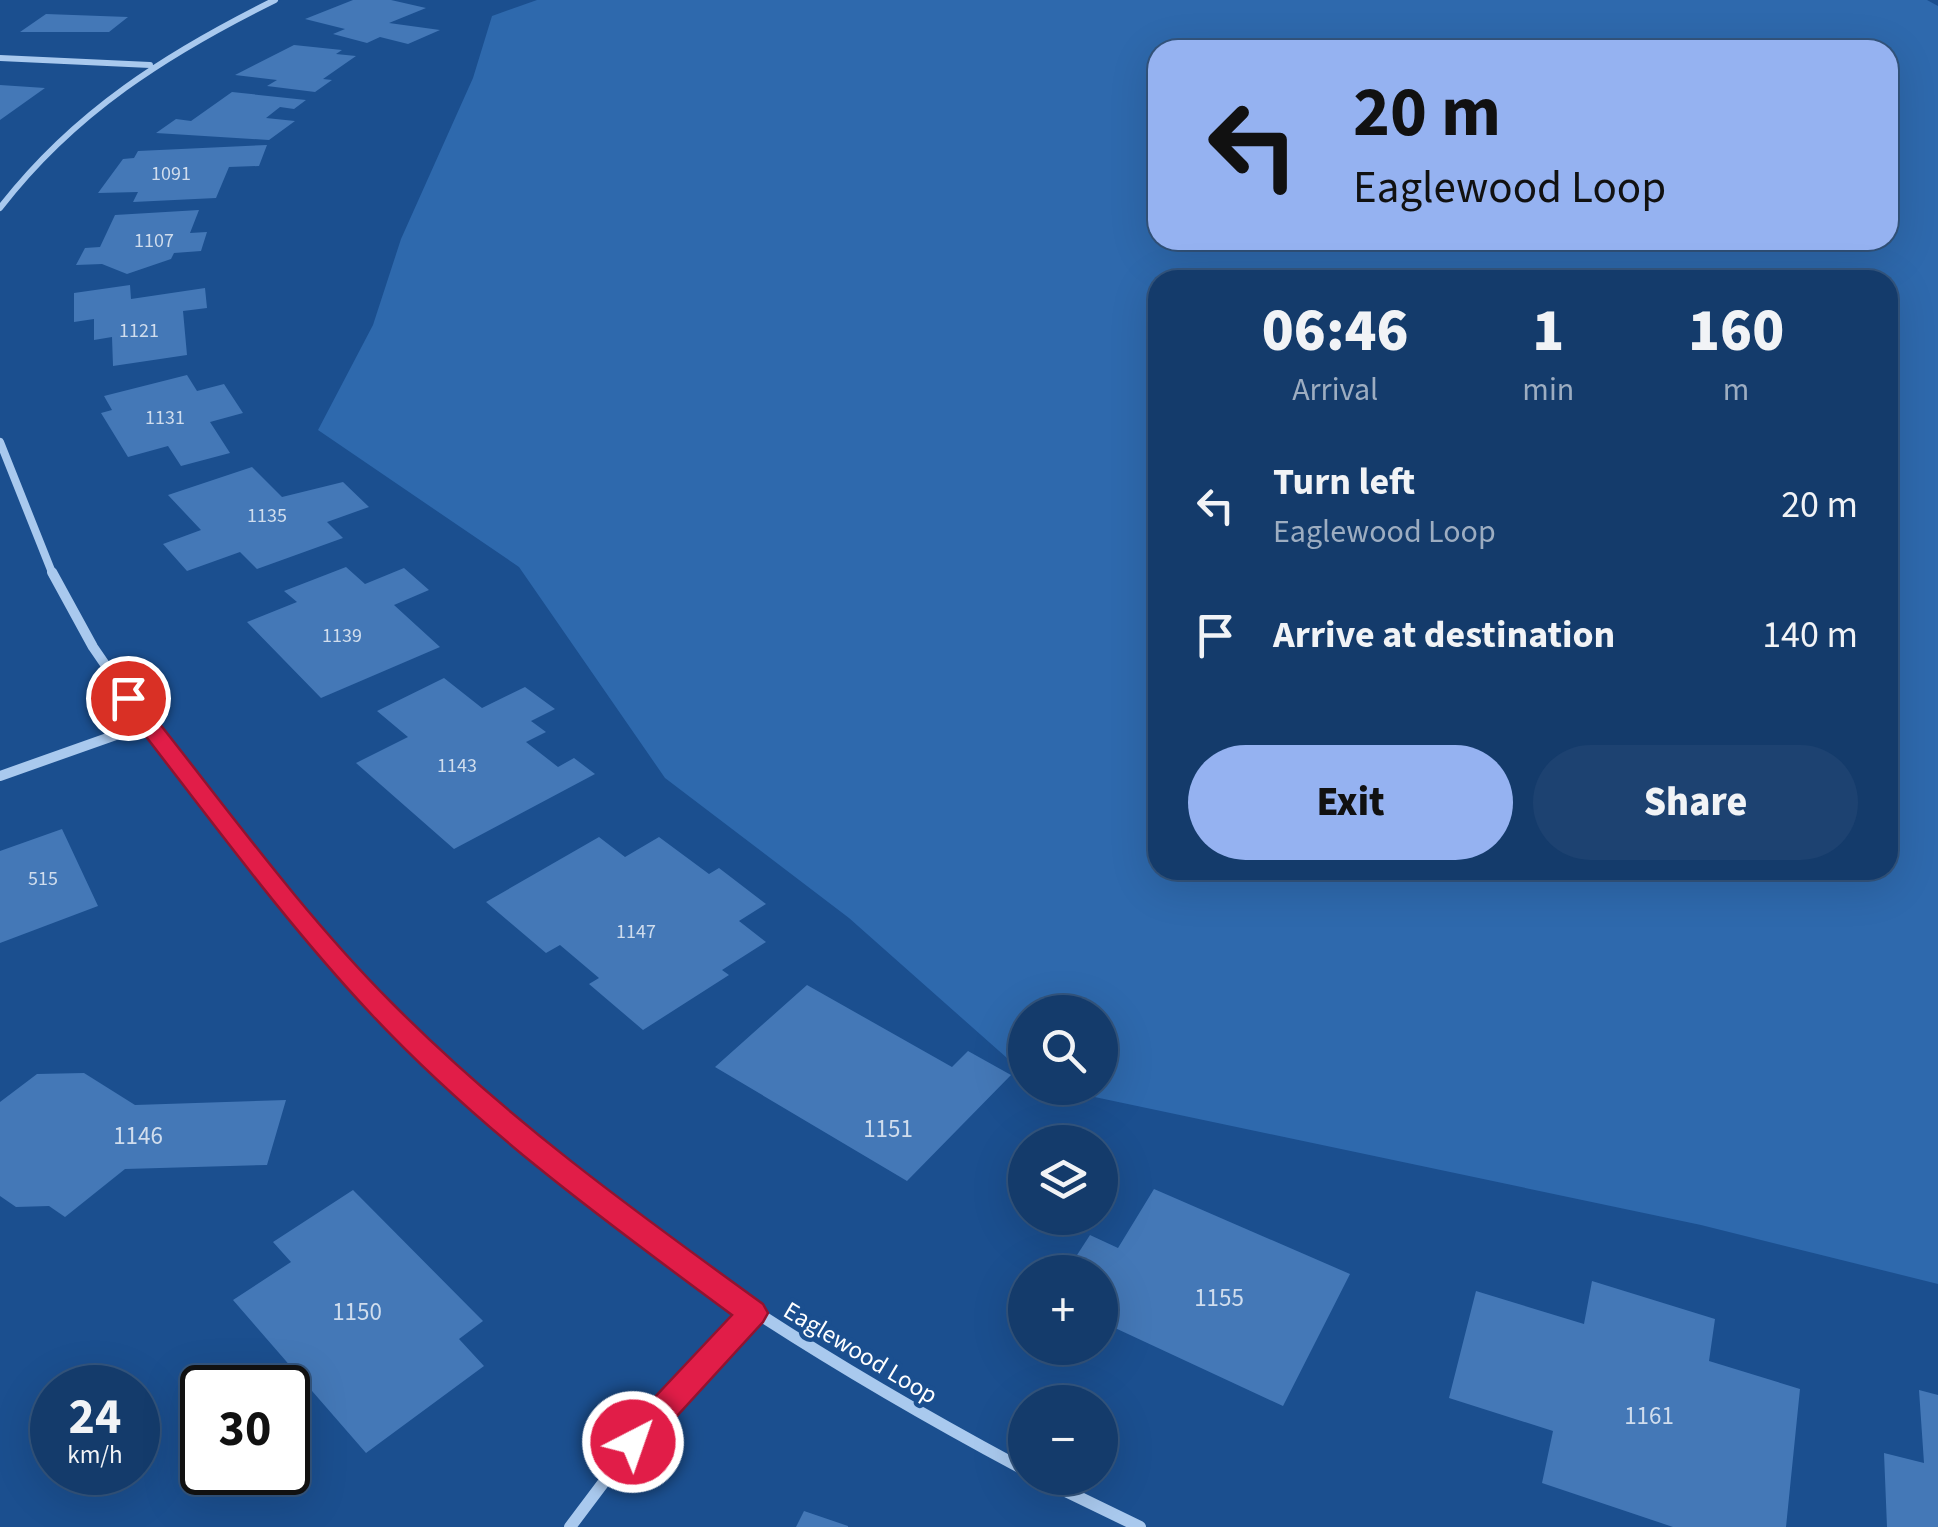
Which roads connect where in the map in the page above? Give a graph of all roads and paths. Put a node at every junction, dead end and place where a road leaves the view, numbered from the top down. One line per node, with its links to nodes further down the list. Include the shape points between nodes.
1 (275, 0): 3 (street)
2 (0, 58): 3 (street)
3 (152, 65): 4 (street, via 68,129)
4 (0, 208)
5 (0, 442): 6 (street, Eaglewood Loop, via 73,614)
6 (147, 724): 7 (street); 8 (street, Eaglewood Loop, via 321,942 418,1044 559,1172)
7 (0, 776)
8 (752, 1313): 9 (street, Eaglewood Loop); 11 (street, via 652,1418)
9 (1008, 1461)
10 (1074, 1495): 12 (street)
11 (570, 1527)
12 (1140, 1527)

